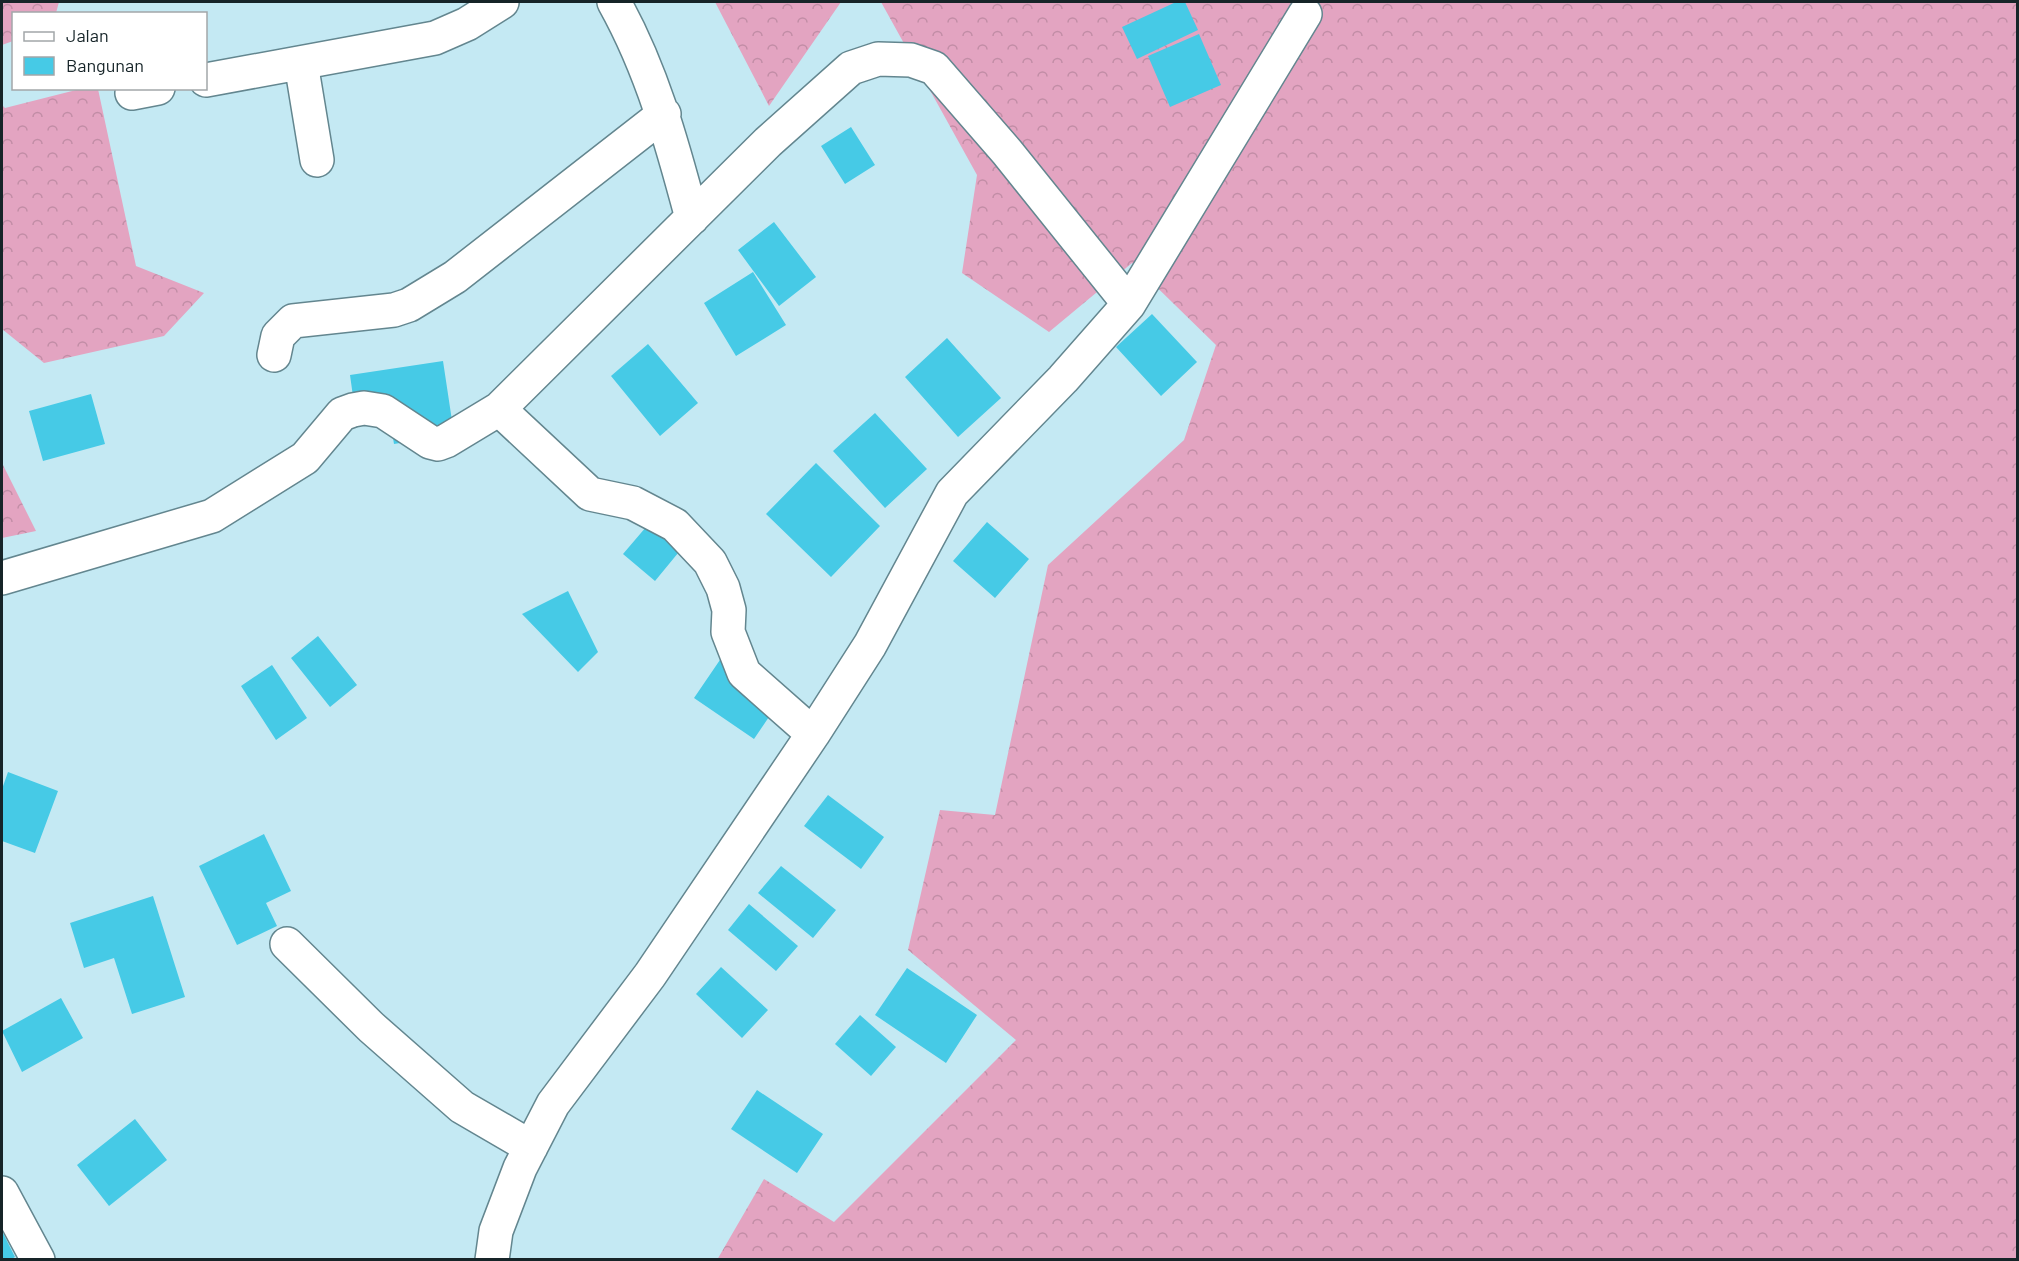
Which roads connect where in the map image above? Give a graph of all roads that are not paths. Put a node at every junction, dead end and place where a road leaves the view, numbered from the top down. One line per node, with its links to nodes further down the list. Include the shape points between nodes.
1 (502, 2): 4 (street, via 435,38)
2 (614, 2): 6 (street, via 633,35)
3 (1305, 14): 9 (street)
4 (301, 63): 5 (street); 7 (street)
5 (207, 80)
6 (664, 114): 8 (street); 10 (street, via 455,277 394,310 293,321 278,336)
7 (318, 160)
8 (692, 218): 9 (street, via 768,142 851,68 878,59 911,60 934,68); 11 (street)
9 (1129, 304): 13 (street, via 1063,379 952,493 870,645)
10 (274, 355)
11 (499, 409): 12 (street, via 438,444 383,411 353,410 342,414 305,458 212,516); 13 (street, via 590,494 633,503 675,525 710,562 723,588 729,610 728,632 744,673)
12 (2, 579)
13 (813, 734): 15 (street, via 650,975 553,1104)
14 (287, 944): 15 (street, via 371,1027 462,1107)
15 (531, 1147): 18 (street, via 496,1231)
16 (2, 1193): 17 (street)
17 (38, 1260)
18 (492, 1260)

